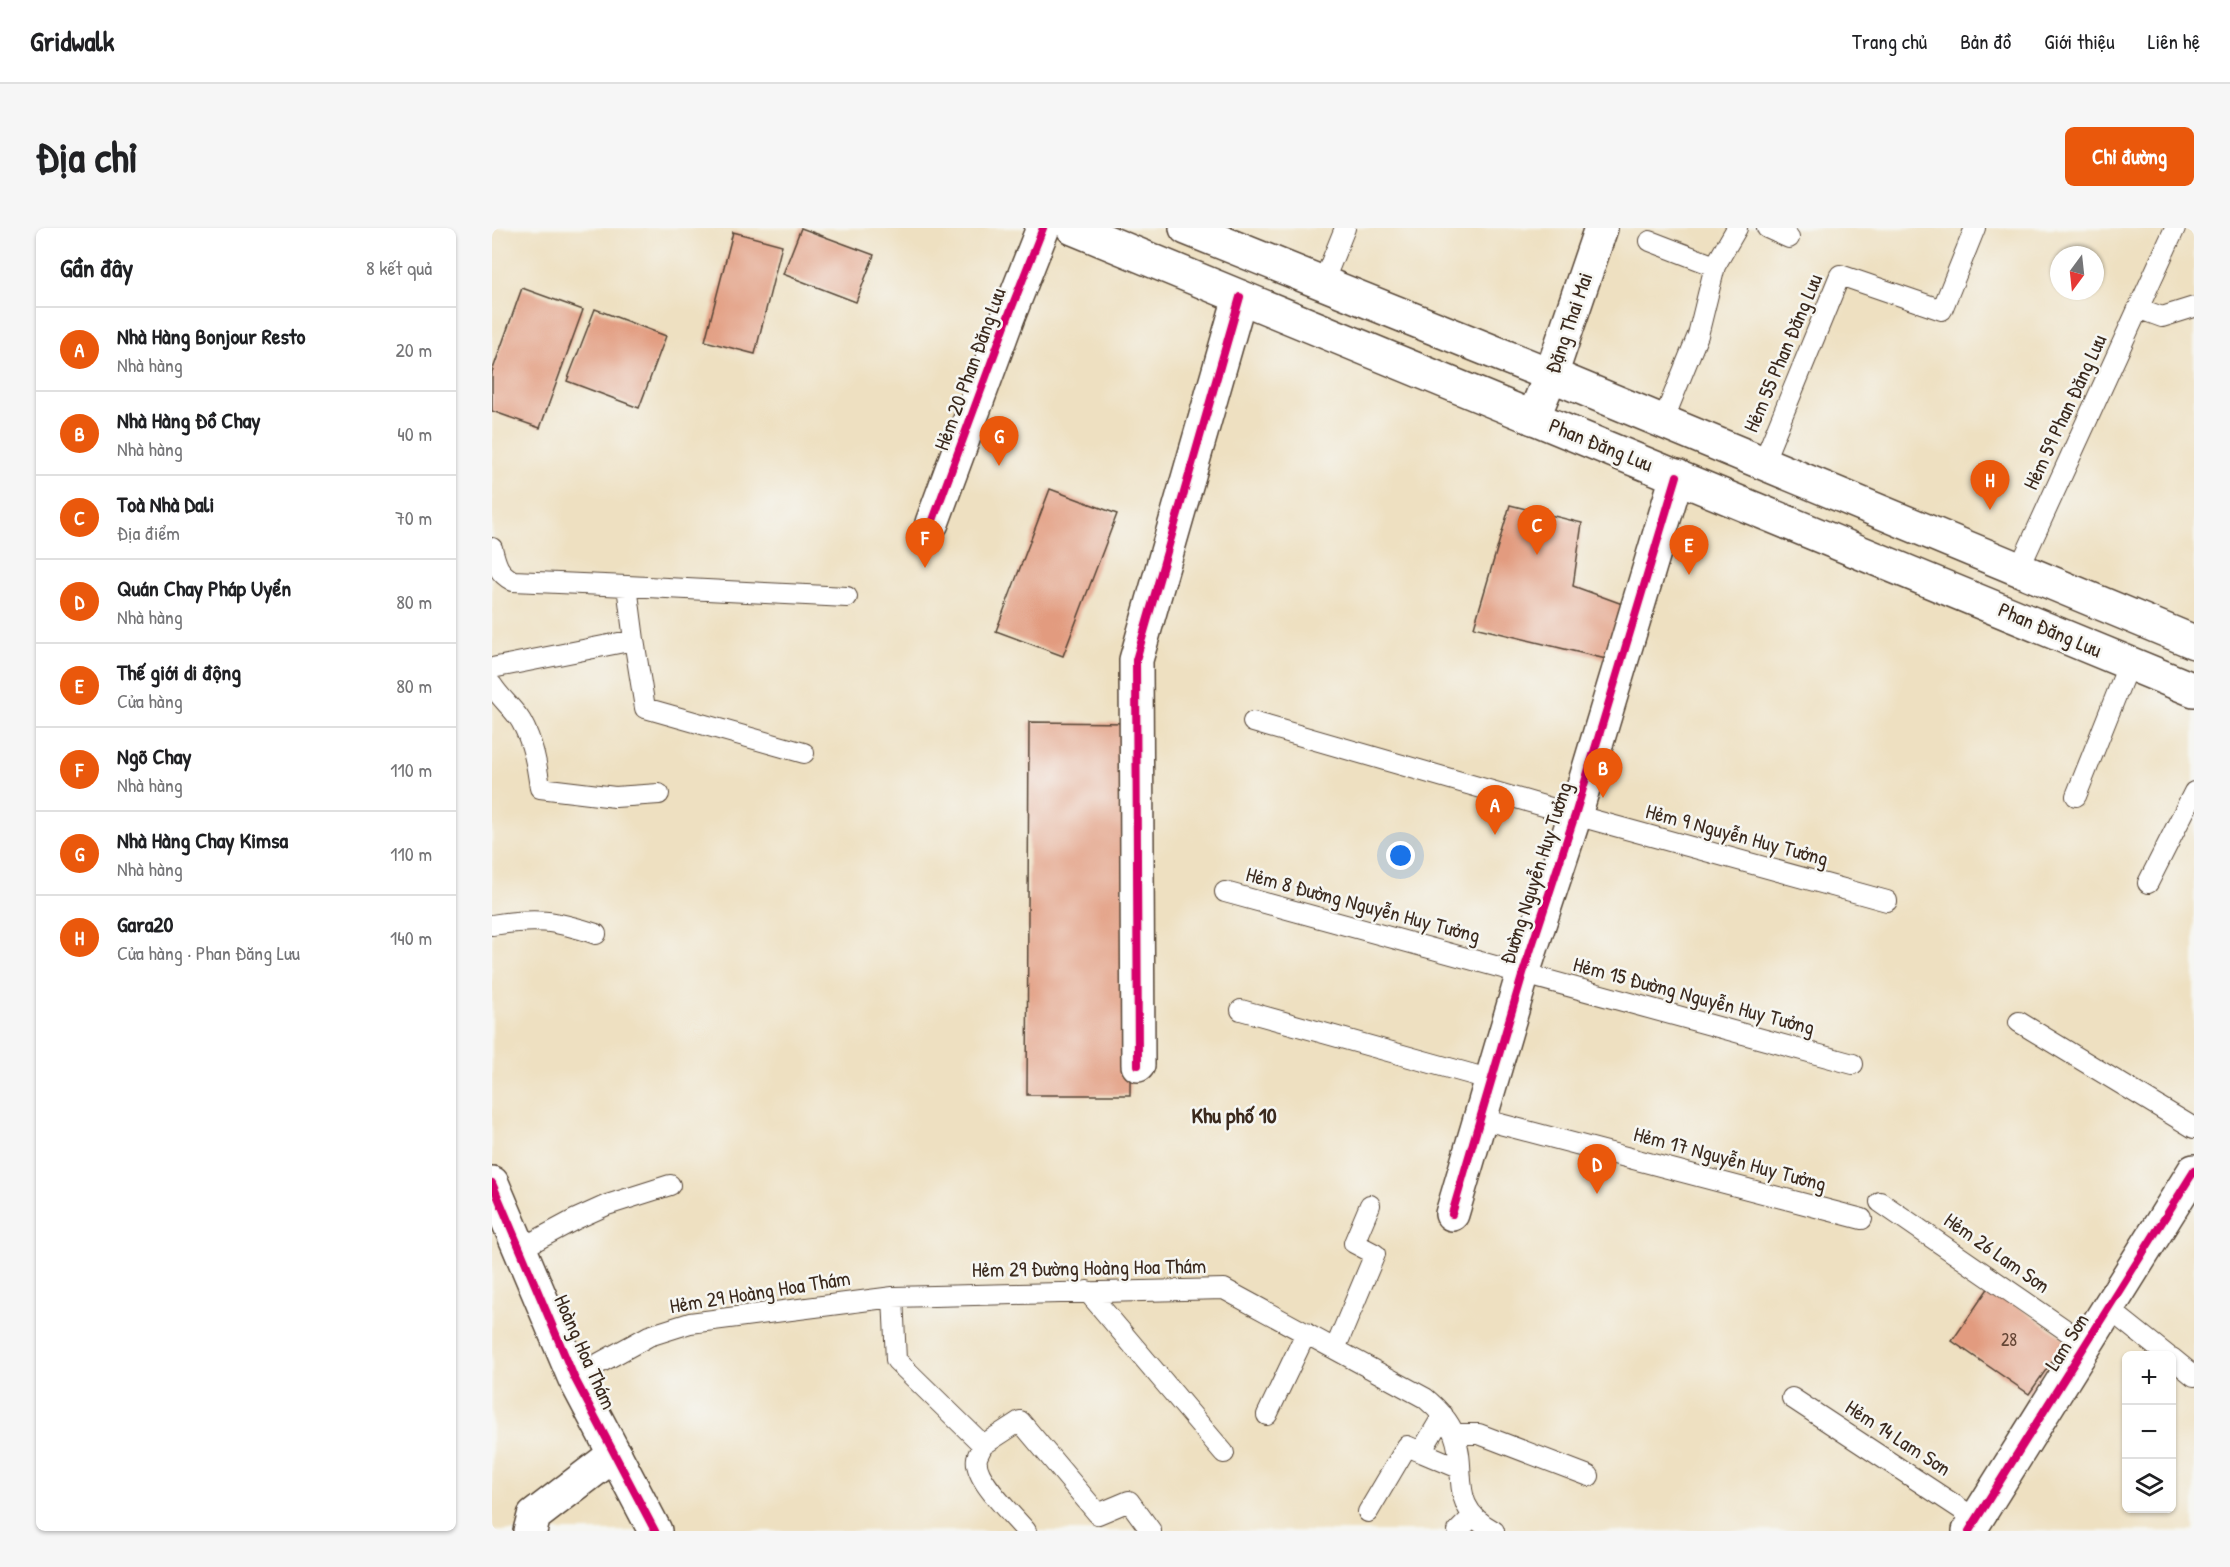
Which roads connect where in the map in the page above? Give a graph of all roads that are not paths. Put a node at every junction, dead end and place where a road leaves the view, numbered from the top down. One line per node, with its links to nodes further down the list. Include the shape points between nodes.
1 (1043, 228): 22 (street, Hẻm 20 Phan Đăng Lưu)
2 (1073, 228): 14 (street, Phan Đăng Lưu)
3 (1186, 228): 13 (street, Phan Đăng Lưu)
4 (1345, 228): 13 (lane)
5 (1601, 228): 17 (street, Đặng Thai Mai)
6 (1737, 228): 12 (lane)
7 (1767, 228): 10 (lane)
8 (1975, 228): 20 (lane, Hẻm 55 Phan Đăng Lưu, via 1942,310 1840,274)
9 (2175, 228): 16 (lane, Hẻm 59 Phan Đăng Lưu)
10 (1789, 238)
11 (1650, 241): 12 (lane)
12 (1714, 266): 19 (lane, via 1698,334)
13 (1323, 283): 17 (street, Phan Đăng Lưu)
14 (1240, 297): 18 (street, Phan Đăng Lưu); 48 (street, via 1136,660)
15 (2194, 308): 16 (lane, via 2162,317)
16 (2140, 309): 24 (lane, Hẻm 59 Phan Đăng Lưu)
17 (1551, 375): 18 (street, Đặng Thai Mai); 19 (street, Phan Đăng Lưu)
18 (1533, 417): 21 (street, Phan Đăng Lưu)
19 (1662, 422): 20 (street, Phan Đăng Lưu)
20 (1763, 464): 24 (street, Phan Đăng Lưu)
21 (1677, 476): 29 (street, Phan Đăng Lưu); 38 (street, Đường Nguyễn Huy Tưởng)
22 (932, 523)
23 (492, 548): 25 (lane, via 502,575 513,581)
24 (2019, 569): 28 (street, Phan Đăng Lưu)
25 (627, 586): 26 (lane); 27 (lane)
26 (847, 597)
27 (634, 640): 30 (lane); 34 (lane, via 645,708)
28 (2194, 642)
29 (2129, 663): 32 (street, Phan Đăng Lưu); 37 (lane)
30 (492, 668)
31 (492, 685): 36 (lane, via 520,720 535,752 540,788 615,797)
32 (2194, 690)
33 (1253, 722): 38 (lane, Hẻm 9 Nguyễn Huy Tưởng)
34 (804, 753)
35 (2194, 792): 39 (lane)
36 (659, 794)
37 (2076, 796)
38 (1575, 815): 41 (lane, Hẻm 9 Nguyễn Huy Tưởng); 44 (street, Đường Nguyễn Huy Tưởng)
39 (2148, 883)
40 (1226, 892): 44 (lane, Hẻm 8 Đường Nguyễn Huy Tưởng)
41 (1887, 901)
42 (492, 925): 43 (lane, via 524,920 561,922)
43 (596, 934)
44 (1523, 974): 47 (lane, Hẻm 15 Đường Nguyễn Huy Tưởng); 49 (street, Đường Nguyễn Huy Tưởng)
45 (1241, 1010): 49 (lane)
46 (2019, 1022): 51 (lane)
47 (1853, 1064)
48 (1138, 1065)
49 (1492, 1080): 50 (street, Đường Nguyễn Huy Tưởng)
50 (1481, 1119): 57 (street, Đường Nguyễn Huy Tưởng); 58 (lane, Hẻm 17 Nguyễn Huy Tưởng)
51 (2194, 1128)
52 (2194, 1171): 62 (street, Lam Sơn)
53 (670, 1185): 59 (lane, via 586,1214)
54 (496, 1201): 59 (street, Hoàng Hoa Thám)
55 (1880, 1202): 64 (lane, Hẻm 26 Lam Sơn)
56 (1371, 1205): 65 (lane, via 1354,1243 1375,1254)
57 (1452, 1214)
58 (1862, 1219)
59 (520, 1249): 69 (street, Hoàng Hoa Thám)
60 (1087, 1292): 61 (lane, Hẻm 29 Đường Hoàng Hoa Thám); 63 (lane, Hẻm 29 Đường Hoàng Hoa Thám, via 1224,1289); 76 (lane)
61 (892, 1297): 69 (lane, Hẻm 29 Hoàng Hoa Thám, via 690,1323 649,1336); 74 (lane, via 896,1360)
62 (2109, 1309): 64 (street, Lam Sơn); 66 (lane)
63 (1306, 1334): 65 (lane, Hẻm 29 Đường Hoàng Hoa Thám); 71 (lane)
64 (2086, 1344): 82 (street, Lam Sơn)
65 (1335, 1349): 72 (lane, Hẻm 29 Đường Hoàng Hoa Thám, via 1425,1398)
66 (2162, 1351)
67 (2176, 1362): 68 (lane)
68 (2194, 1376)
69 (574, 1377): 77 (street, Hoàng Hoa Thám)
70 (1792, 1398): 82 (lane, Hẻm 14 Lam Sơn)
71 (1267, 1415)
72 (1443, 1415): 73 (lane, Hẻm 29 Đường Hoàng Hoa Thám); 75 (lane)
73 (1454, 1434): 78 (lane, Hẻm 29 Đường Hoàng Hoa Thám); 79 (lane, via 1479,1434)
74 (983, 1445): 85 (lane, via 977,1458 978,1471); 86 (lane, via 1020,1421 1098,1514 1129,1501)
75 (1421, 1452): 78 (lane); 80 (lane, via 1407,1446)
76 (1224, 1453)
77 (615, 1454): 83 (street, via 534,1516); 84 (street, Hoàng Hoa Thám)
78 (1459, 1468): 81 (lane, Hẻm 29 Đường Hoàng Hoa Thám, via 1466,1504)
79 (1590, 1476)
80 (1368, 1512)
81 (1473, 1516): 87 (lane); 88 (lane)
82 (1973, 1525)
83 (530, 1531)
84 (655, 1531)
85 (1026, 1531)
86 (1151, 1531)
87 (1458, 1531)
88 (1494, 1531)

